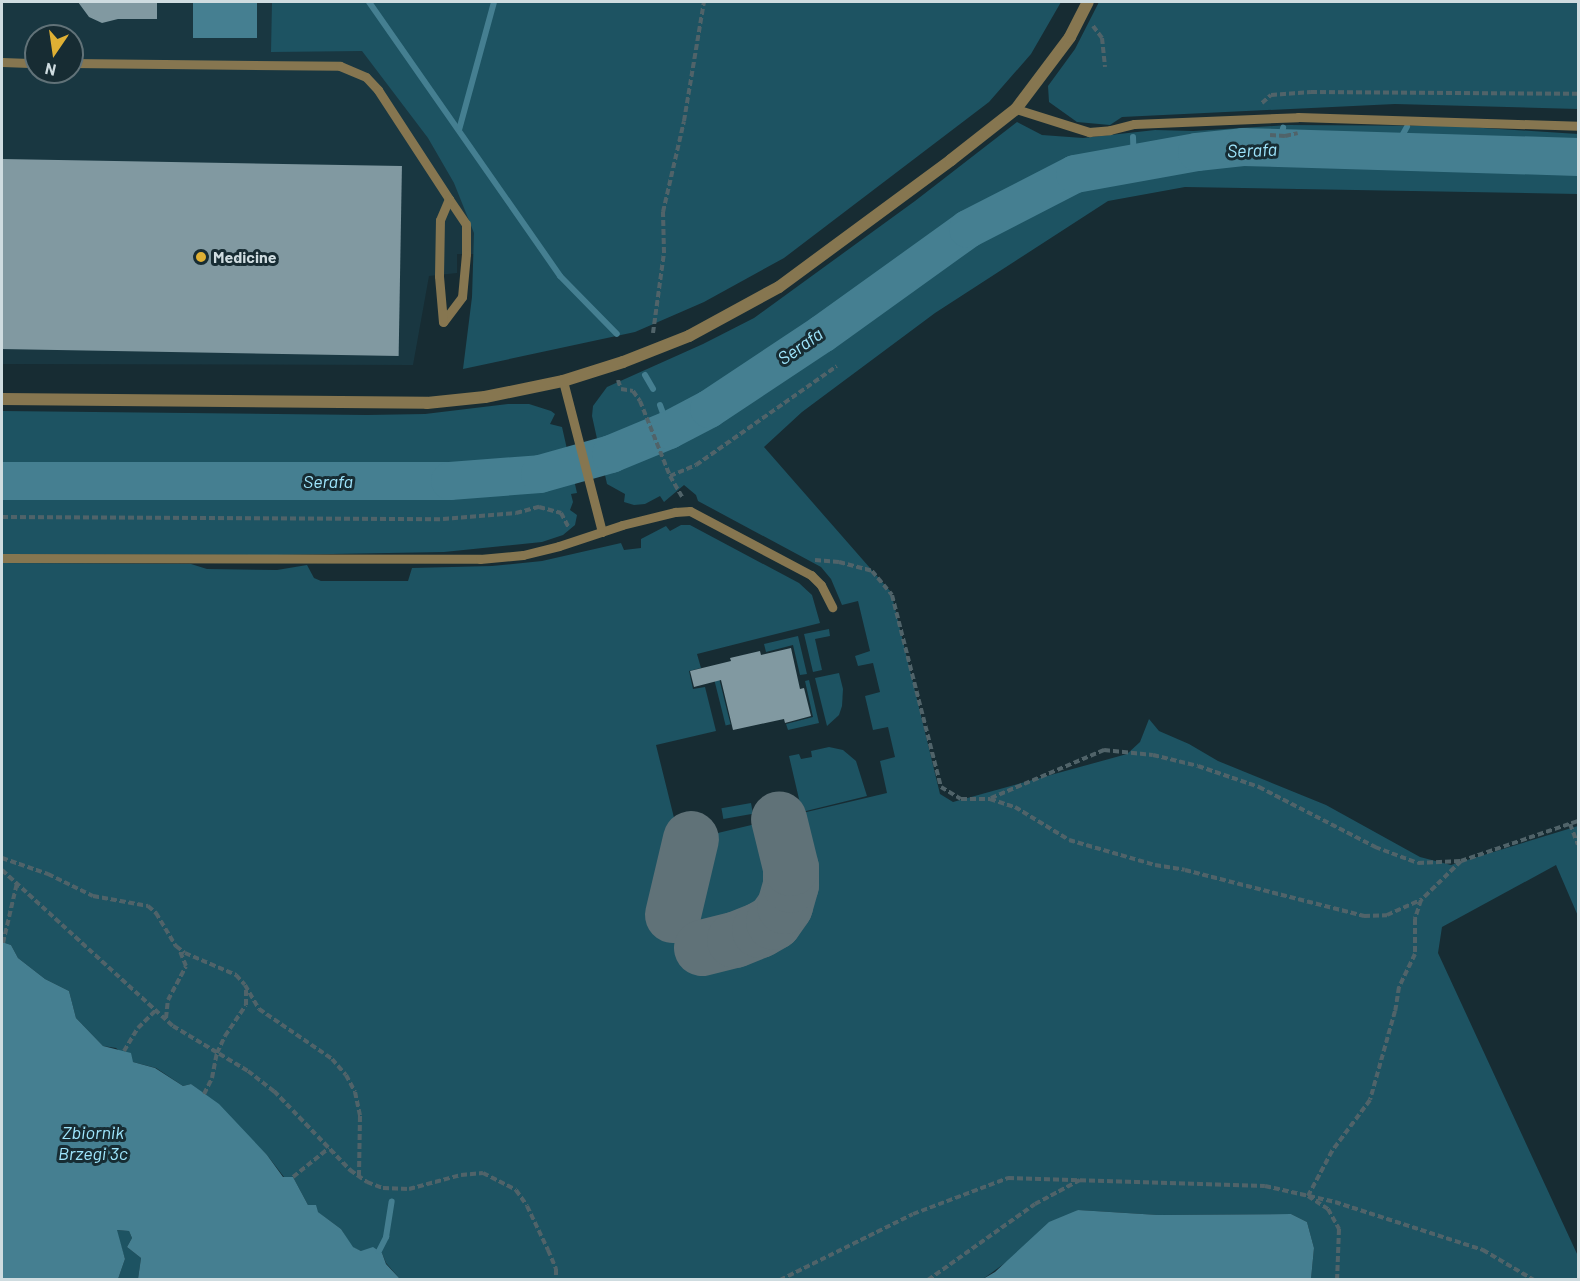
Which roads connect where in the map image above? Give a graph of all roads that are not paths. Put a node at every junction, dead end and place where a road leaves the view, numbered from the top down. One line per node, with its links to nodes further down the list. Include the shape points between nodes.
1 (1088, 2): 5 (street, via 1051,65)
2 (2, 62): 3 (lane)
3 (24, 63)
4 (84, 63): 7 (lane, via 340,66 354,71 378,90)
5 (1016, 109): 6 (lane, via 1089,132 1134,124 1298,117); 8 (street, via 779,287 689,336)
6 (1578, 126)
7 (450, 199): 7 (lane, via 440,220 442,322 462,297 466,254 466,224)
8 (563, 381): 9 (street, via 485,397 427,403); 10 (lane)
9 (2, 399)
10 (602, 532): 11 (lane, via 523,555 432,561); 12 (lane, via 690,511 811,575)
11 (2, 558)
12 (832, 607)

